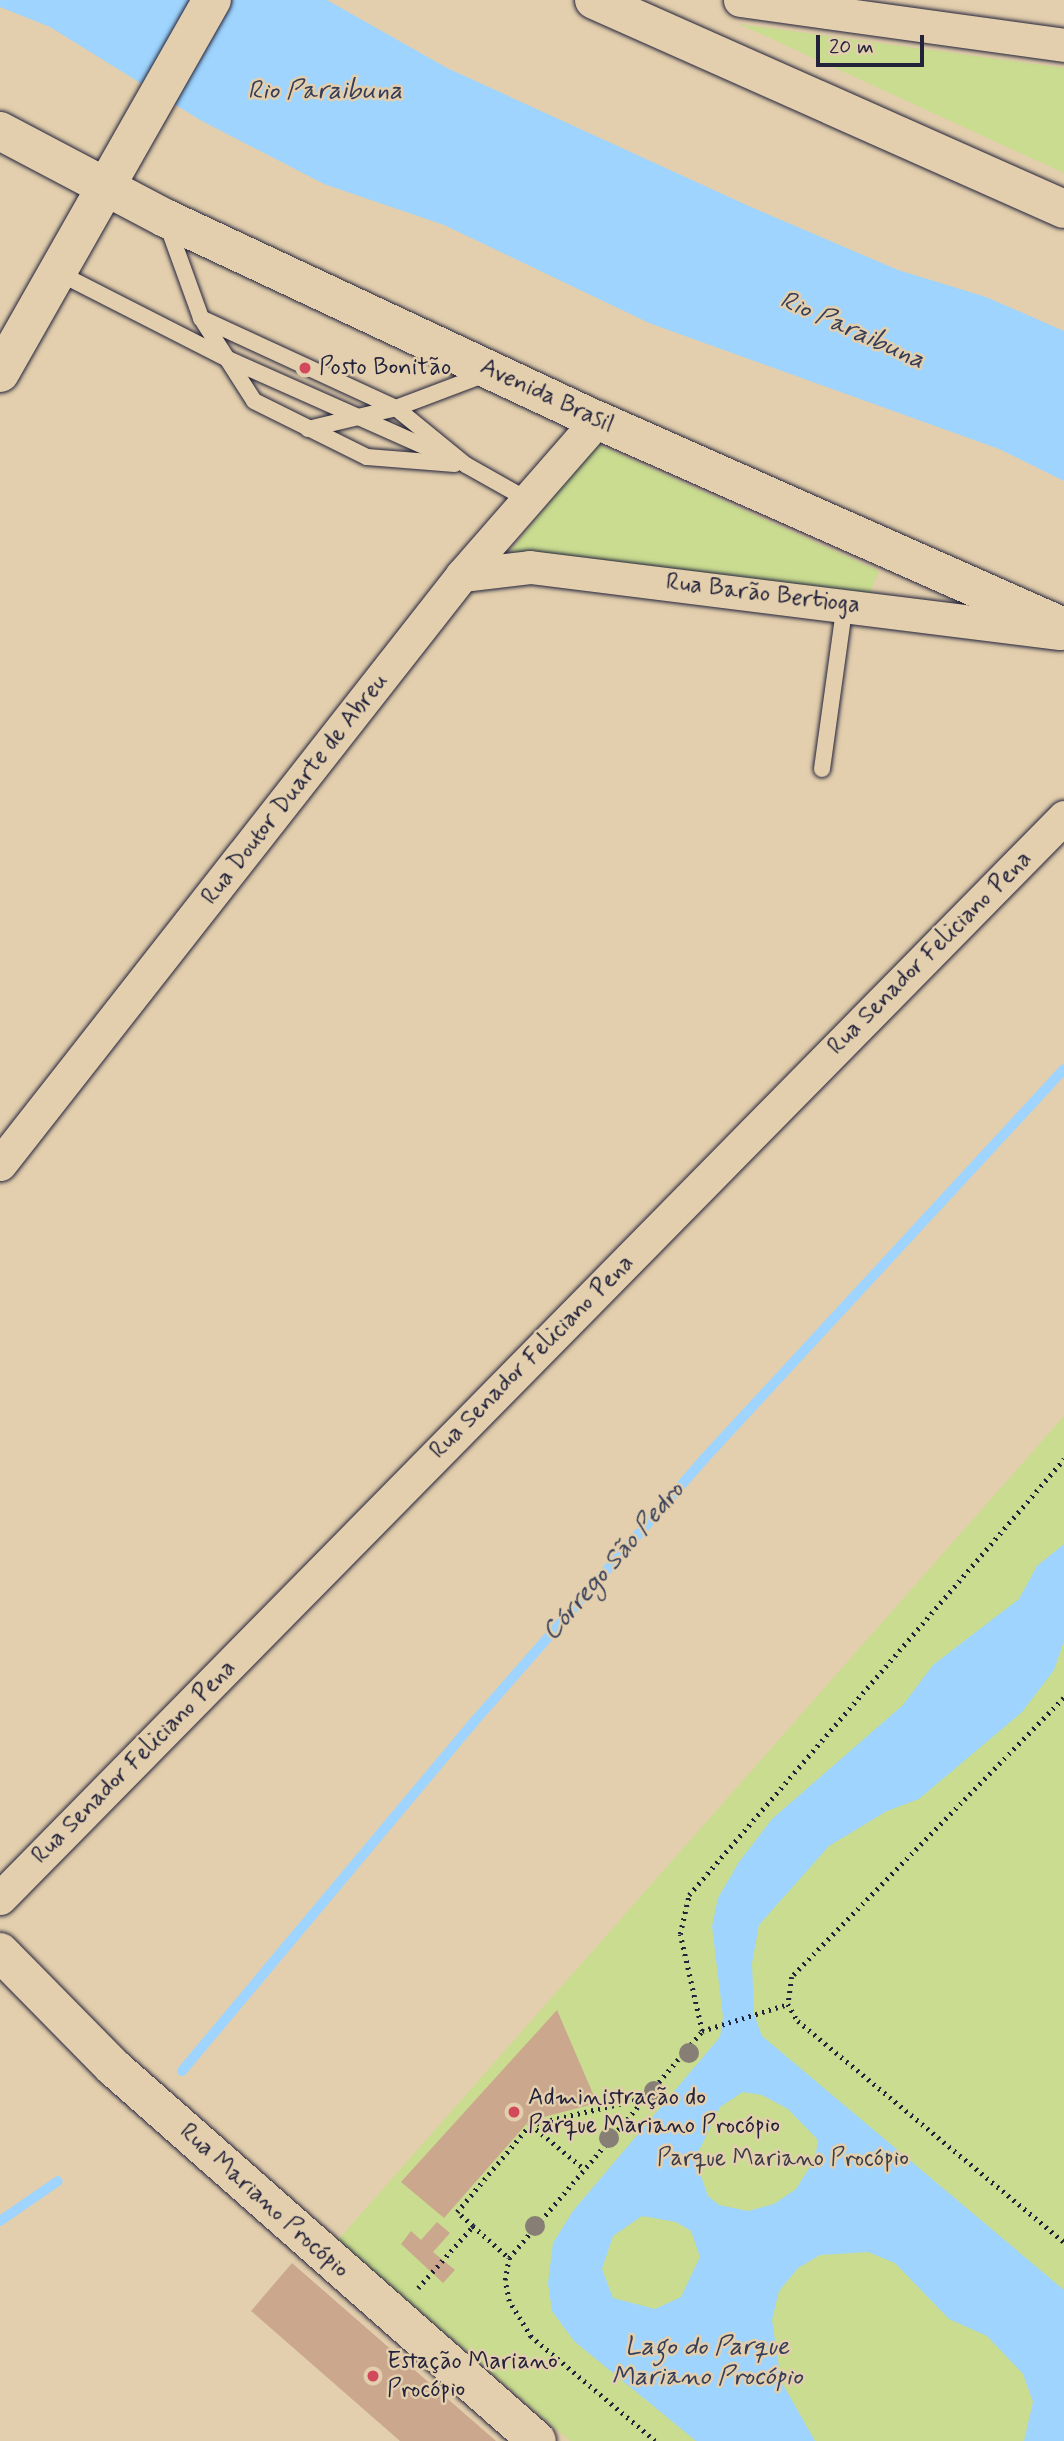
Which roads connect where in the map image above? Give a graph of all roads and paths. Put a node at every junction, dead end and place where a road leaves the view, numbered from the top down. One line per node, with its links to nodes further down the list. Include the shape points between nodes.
1 (212, 0): 6 (main road)
2 (594, 0): 7 (main road)
3 (740, 0): 4 (street)
4 (1064, 46)
5 (0, 131): 6 (main road, Avenida Brasil)
6 (108, 186): 8 (main road, Avenida Brasil); 9 (main road)
7 (1064, 209)
8 (165, 218): 10 (lane); 12 (main road, Avenida Brasil)
9 (57, 272): 11 (lane); 13 (main road)
10 (201, 318): 11 (lane); 14 (lane)
11 (228, 359): 15 (lane); 17 (lane, via 254,401)
12 (492, 371): 14 (lane); 16 (main road, Avenida Brasil)
13 (0, 373)
14 (396, 408): 15 (lane); 18 (lane)
15 (356, 416): 17 (lane); 18 (lane)
16 (597, 420): 19 (street, Rua Doutor Duarte de Abreu); 22 (main road, Avenida Brasil)
17 (308, 429): 18 (lane, via 367,457)
18 (466, 465): 19 (lane)
19 (528, 500): 20 (street, Rua Doutor Duarte de Abreu)
20 (462, 575): 21 (street, Rua Barão Bertioga, via 530,567); 26 (street, Rua Doutor Duarte de Abreu)
21 (845, 604): 23 (street, Rua Barão Bertioga); 24 (lane)
22 (1064, 627)
23 (1064, 634)
24 (822, 769)
25 (1064, 817): 29 (street, Rua Senador Feliciano Pena)
26 (3, 1152)
27 (1064, 1459): 32 (path, via 689,1895 680,1934)
28 (1064, 1698): 31 (path, via 792,1977)
29 (0, 1898)
30 (0, 1952): 39 (main road, Rua Mariano Procópio, via 113,2067)
31 (788, 2004): 32 (path); 37 (path, via 798,2021)
32 (702, 2031): 33 (path)
33 (641, 2099): 34 (path); 35 (path)
34 (530, 2125): 35 (path); 36 (path, via 457,2211)
35 (582, 2167): 38 (path)
36 (473, 2226): 38 (path); 39 (path)
37 (1064, 2242)
38 (509, 2258): 41 (path, via 505,2280 509,2301 524,2329)
39 (394, 2314): 40 (main road, Rua Mariano Procópio)
40 (537, 2441)
41 (655, 2441)

